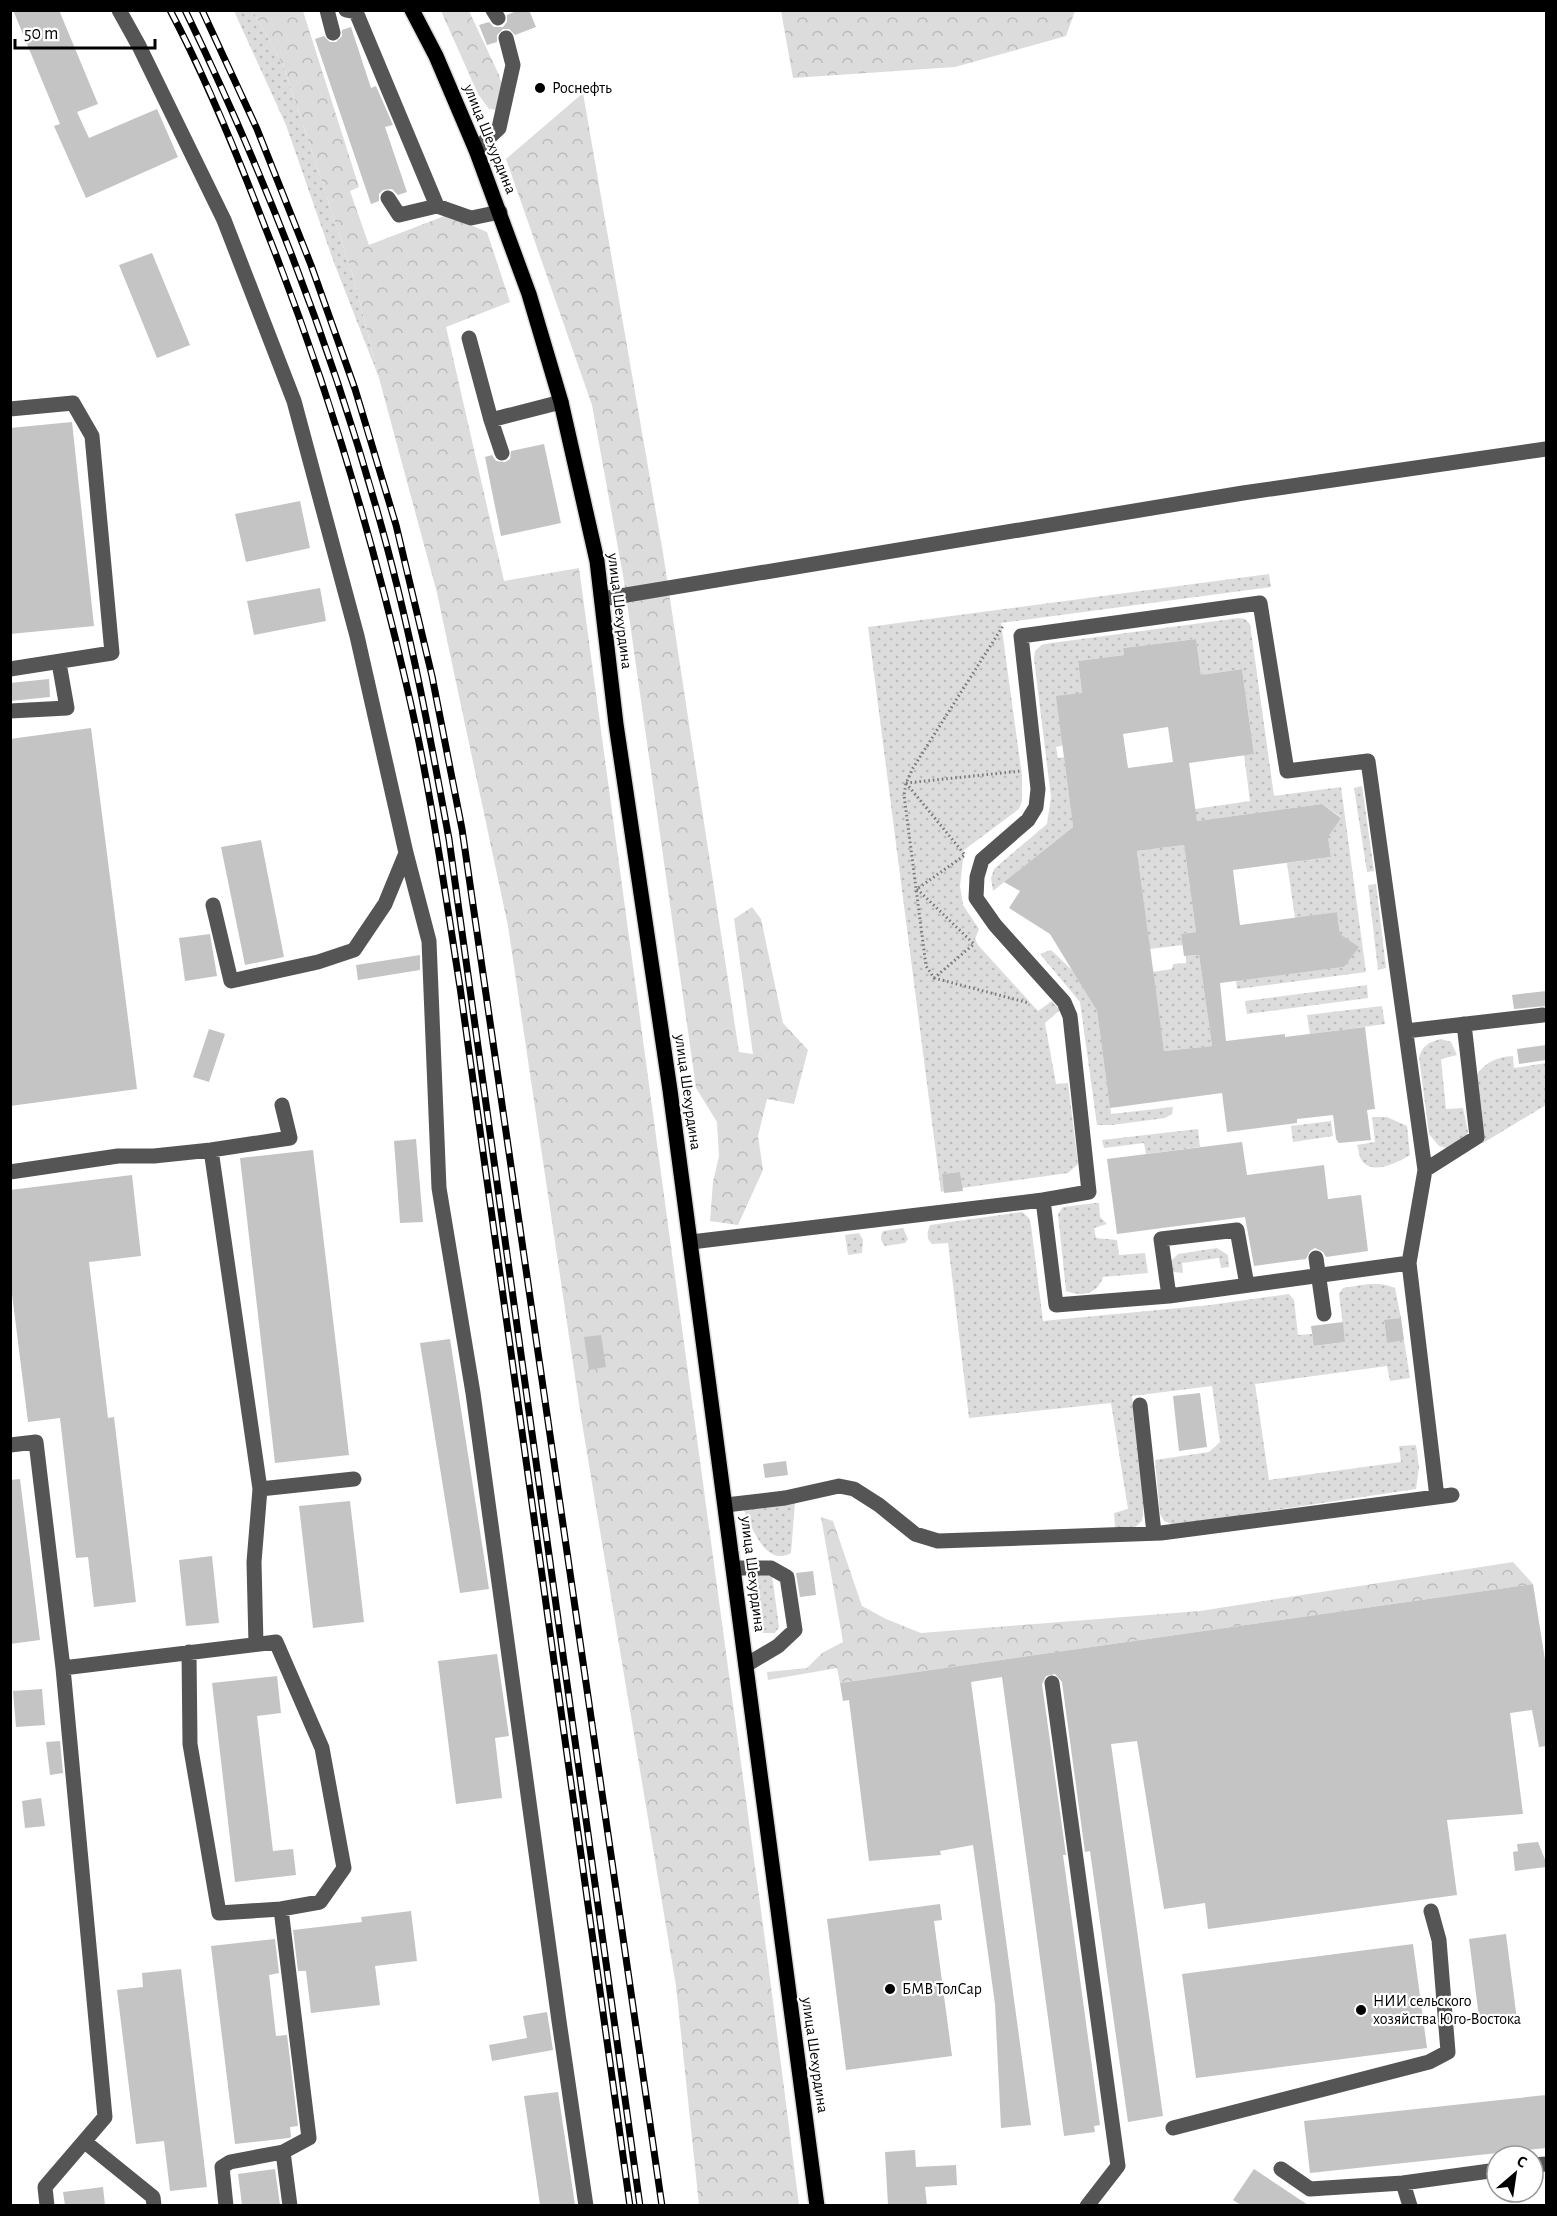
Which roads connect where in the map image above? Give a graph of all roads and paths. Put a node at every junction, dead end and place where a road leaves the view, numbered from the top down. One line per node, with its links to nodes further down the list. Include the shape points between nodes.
1 (119, 10): 24 (street, via 224,220 294,400 357,636)
2 (327, 10): 5 (street)
3 (346, 10): 9 (street, via 356,12)
4 (412, 10): 7 (main road, улица Шехурдина)
5 (333, 33)
6 (506, 38): 7 (street, via 513,65 499,128)
7 (476, 150): 10 (main road, улица Шехурдина)
8 (388, 198): 9 (street, via 399,214)
9 (437, 206): 10 (street, via 471,218)
10 (500, 212): 12 (main road, улица Шехурдина)
11 (469, 338): 14 (street)
12 (561, 402): 14 (street); 17 (main road, улица Шехурдина)
13 (10, 409): 19 (street, via 73,403 92,436 112,653)
14 (490, 420): 16 (street)
15 (1546, 449): 17 (street, via 1243,493)
16 (502, 453)
17 (602, 599): 37 (main road, улица Шехурдина, via 616,724)
18 (1003, 626): 23 (path)
19 (59, 663): 20 (street); 21 (street, via 67,708)
20 (10, 669)
21 (10, 711)
22 (1023, 771): 23 (path)
23 (906, 783): 25 (path, via 904,795); 25 (path, via 965,855)
24 (406, 853): 26 (street, via 384,904 354,950 318,962 231,981); 68 (street, via 429,941 439,1188 472,1393)
25 (917, 889): 27 (path, via 926,966); 27 (path, via 974,944)
26 (213, 905)
27 (934, 978): 28 (path)
28 (1029, 1004)
29 (1543, 1015): 30 (street)
30 (1464, 1024): 31 (street); 34 (street, via 1477,1137)
31 (1406, 1031): 34 (street); 36 (street, via 1368,761 1287,771 1260,603 1021,636 1038,789 1036,807 1028,820 982,860 976,898 1060,997 1070,1016 1089,1192)
32 (282, 1105): 33 (street, via 290,1138)
33 (212, 1150): 35 (street, via 118,1156); 47 (street)
34 (1425, 1170): 39 (street)
35 (10, 1172)
36 (1042, 1200): 37 (street); 42 (street, via 1056,1305)
37 (691, 1242): 48 (main road, улица Шехурдина)
38 (1316, 1258): 40 (street)
39 (1409, 1263): 40 (street); 49 (street, via 1445,1496)
40 (1319, 1275): 41 (street); 43 (street)
41 (1246, 1285): 42 (street); 42 (street, via 1237,1230 1161,1239)
42 (1169, 1296)
43 (1324, 1314)
44 (1140, 1405): 49 (street)
45 (10, 1444): 54 (street, via 36,1442)
46 (354, 1479): 47 (street)
47 (260, 1489): 51 (street, via 254,1562)
48 (726, 1505): 49 (street, via 839,1486 854,1489 915,1533 938,1541); 50 (main road, улица Шехурдина)
49 (1154, 1533)
50 (734, 1568): 53 (main road, улица Шехурдина); 53 (street, via 771,1568 787,1577 795,1630 778,1646)
51 (256, 1644): 52 (street); 56 (street, via 276,1642 322,1749 344,1868 320,1902)
52 (189, 1652): 54 (street); 56 (street, via 190,1744 219,1913)
53 (746, 1665): 69 (main road, улица Шехурдина)
54 (63, 1668): 59 (street, via 105,2116)
55 (1052, 1683): 70 (street, via 1118,2166)
56 (281, 1909): 60 (street, via 309,2138)
57 (1431, 1911): 58 (street, via 1438,1940 1448,2052 1429,2062)
58 (1173, 2128)
59 (85, 2142): 64 (street, via 45,2187); 65 (street, via 153,2197)
60 (284, 2152): 66 (street, via 222,2167); 67 (street)
61 (1281, 2169): 63 (street, via 1310,2189)
62 (1485, 2172): 63 (street)
63 (1403, 2182): 71 (street)
64 (47, 2205)
65 (154, 2205)
66 (226, 2205)
67 (290, 2205)
68 (586, 2205)
69 (818, 2205)
70 (1088, 2205)
71 (1410, 2205)

